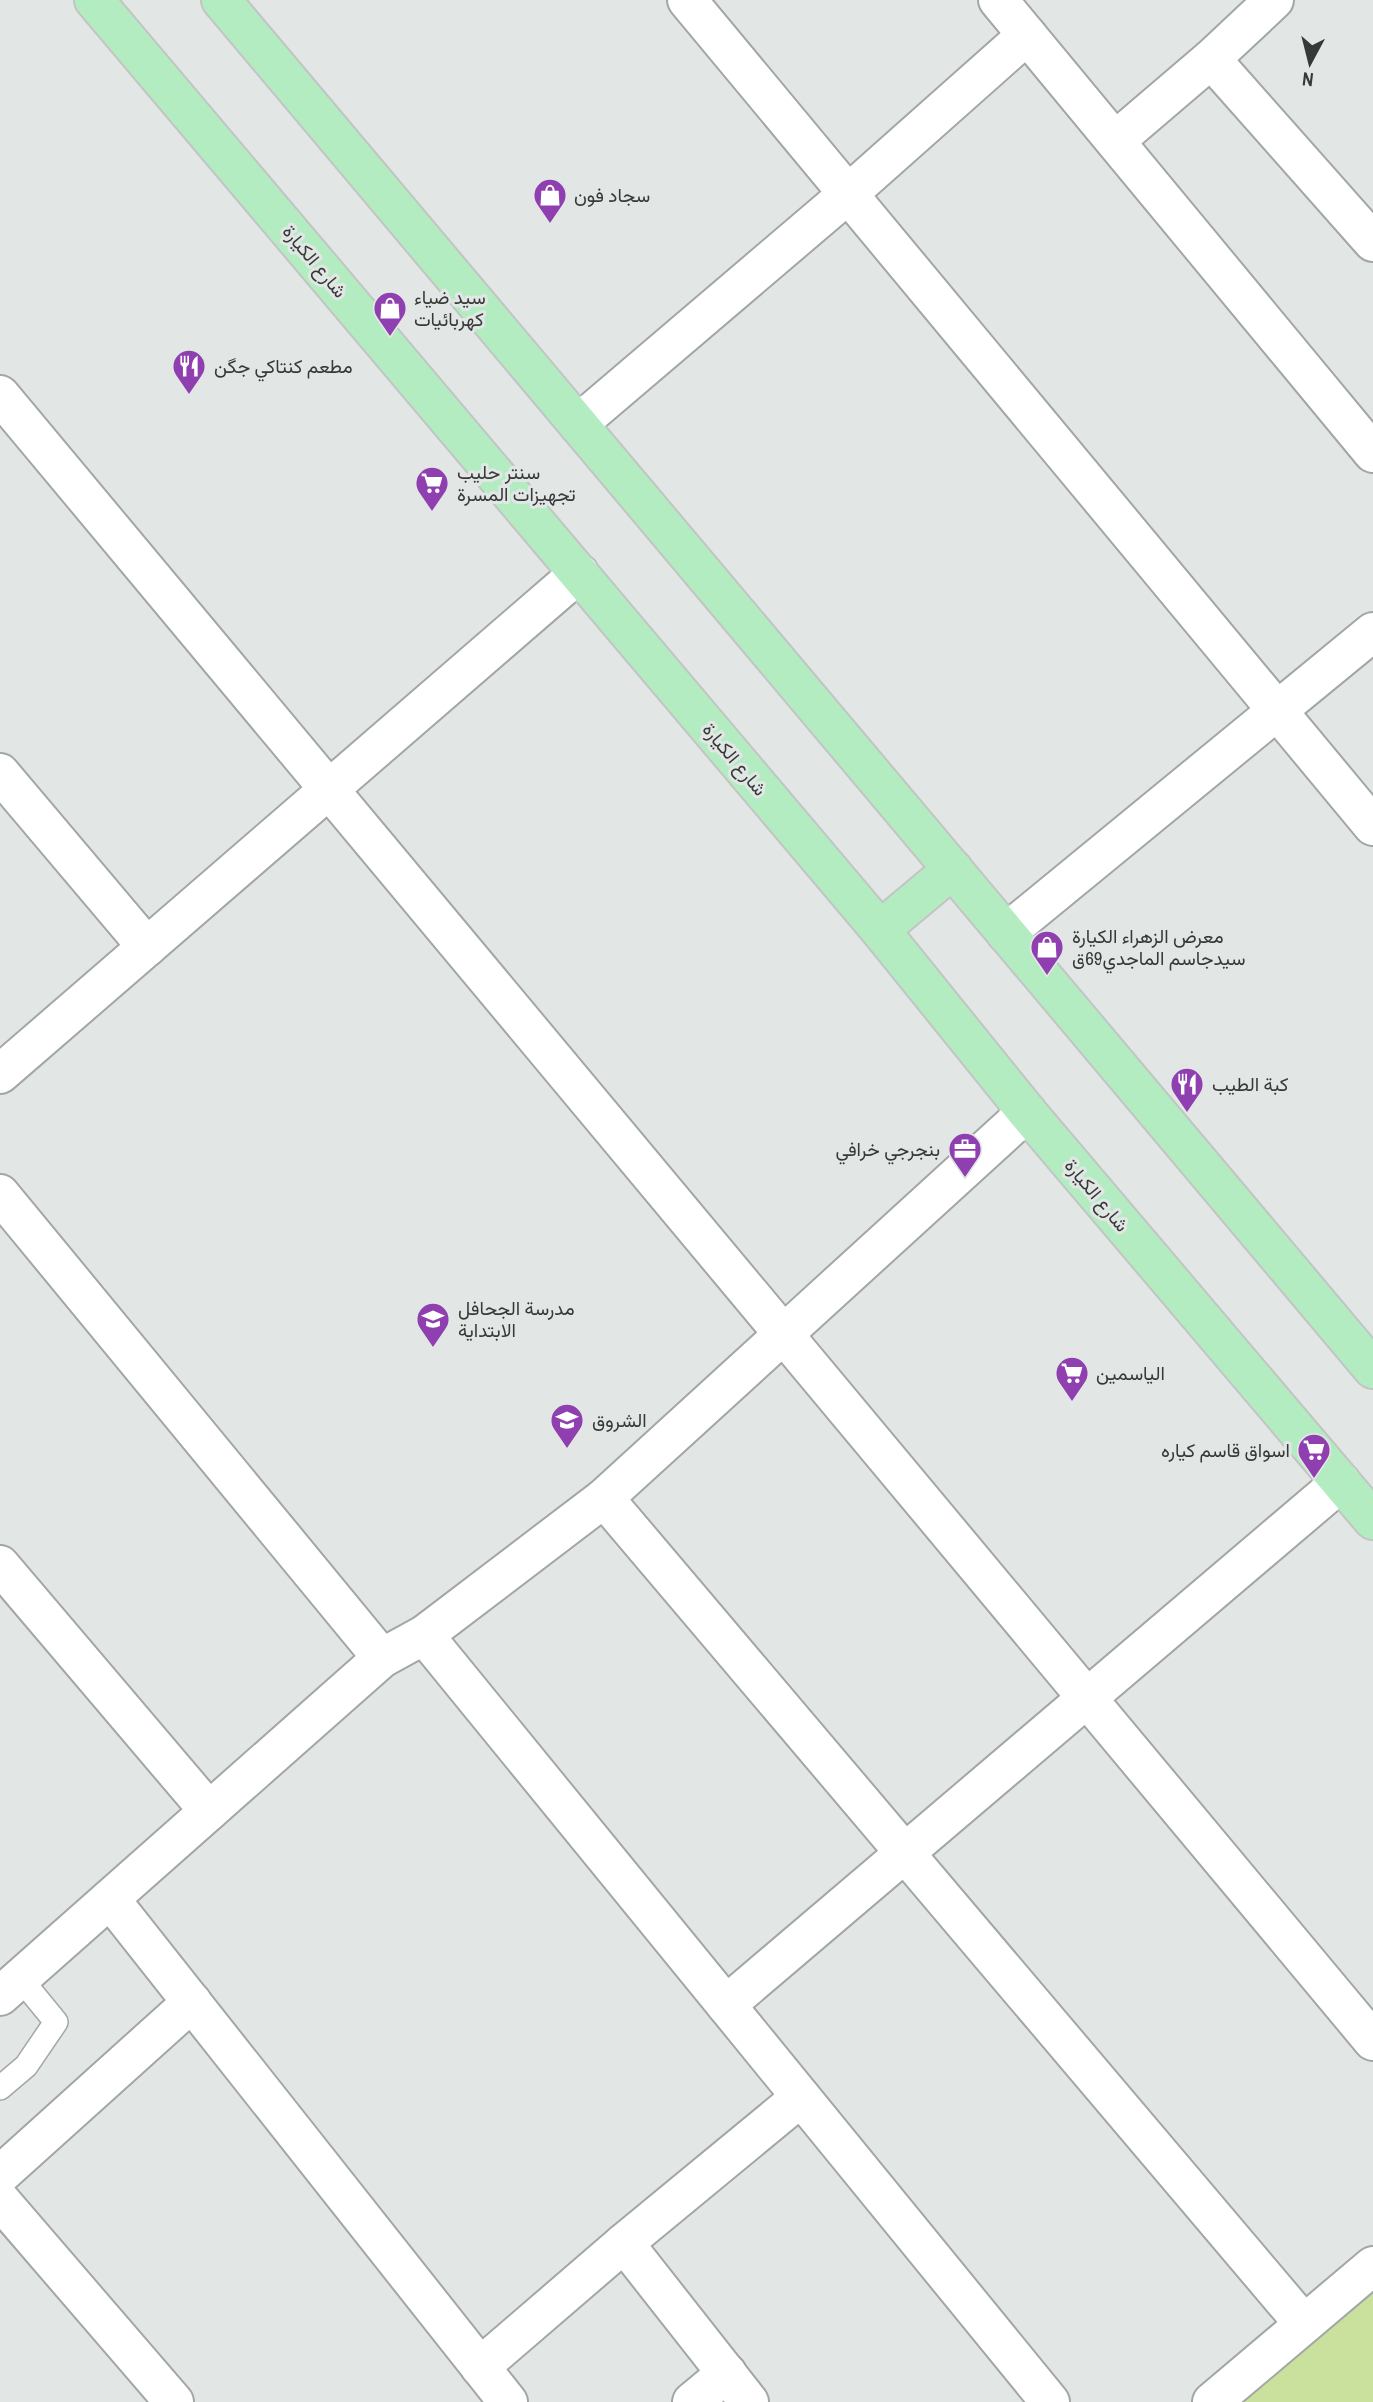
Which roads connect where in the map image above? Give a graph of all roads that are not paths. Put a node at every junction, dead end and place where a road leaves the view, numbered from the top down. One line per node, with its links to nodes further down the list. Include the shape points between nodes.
1 (94, 0): 14 (main road, شارع الكيارة)
2 (221, 0): 12 (main road)
3 (687, 0): 9 (street)
4 (998, 0): 6 (street)
5 (1274, 0): 7 (street)
6 (1027, 35): 8 (street); 9 (street)
7 (1212, 59): 8 (street); 10 (street)
8 (1115, 141): 13 (street)
9 (848, 194): 12 (street); 16 (street)
10 (1373, 242)
11 (0, 394): 18 (street)
12 (578, 424): 20 (main road)
13 (1373, 453)
14 (579, 573): 18 (street); 21 (main road, شارع الكيارة)
15 (1373, 632): 16 (street)
16 (1277, 711): 19 (street); 22 (street)
17 (0, 773): 23 (street)
18 (330, 789): 23 (street); 27 (street)
19 (1373, 827)
20 (953, 869): 21 (main road); 22 (main road)
21 (880, 930): 25 (main road, شارع الكيارة)
22 (1006, 933): 28 (main road)
23 (147, 947): 24 (street)
24 (0, 1074)
25 (1027, 1112): 27 (street); 29 (main road, شارع الكيارة)
26 (0, 1195): 34 (street)
27 (784, 1334): 30 (street); 35 (street)
28 (1373, 1369)
29 (1341, 1482): 31 (main road, شارع الكيارة); 35 (street)
30 (604, 1498): 33 (street); 37 (street)
31 (1373, 1520)
32 (0, 1565): 36 (street)
33 (424, 1635): 34 (street); 41 (street)
34 (382, 1658): 36 (street)
35 (1087, 1698): 37 (street); 42 (street)
36 (209, 1811): 38 (street)
37 (905, 1853): 41 (street); 49 (street)
38 (110, 1899): 39 (street); 40 (street)
39 (7, 1976): 43 (lane, via 57,2022 26,2066)
40 (192, 2002): 45 (street); 50 (street)
41 (726, 2006): 44 (street)
42 (1373, 2041)
43 (0, 2088)
44 (801, 2097): 47 (street); 55 (street)
45 (0, 2175)
46 (0, 2200): 52 (street)
47 (624, 2243): 50 (street); 51 (street)
48 (1373, 2266): 49 (street)
49 (1304, 2324): 56 (street)
50 (480, 2367): 53 (street)
51 (738, 2388): 54 (street)
52 (174, 2402)
53 (508, 2402)
54 (692, 2402)
55 (1049, 2402)
56 (1212, 2402)

